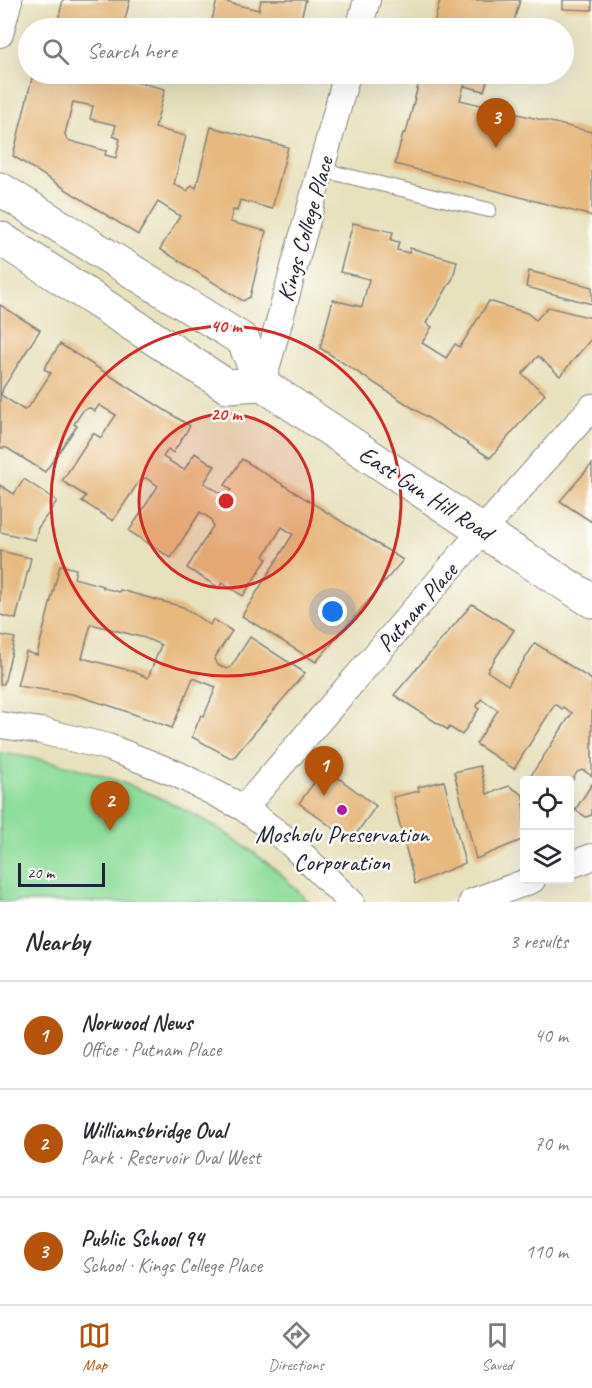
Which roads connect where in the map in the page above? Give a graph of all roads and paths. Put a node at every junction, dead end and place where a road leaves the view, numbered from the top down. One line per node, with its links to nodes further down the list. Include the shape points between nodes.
1 (9, 0): 4 (street)
2 (367, 0): 3 (street)
3 (362, 18)
4 (0, 34)
5 (344, 84): 6 (street, Kings College Place)
6 (322, 170): 8 (lane); 10 (street, Kings College Place)
7 (0, 189): 10 (main road, via 243,340)
8 (489, 210)
9 (0, 238): 10 (main road, via 227,386)
10 (262, 384): 12 (main road, East Gun Hill Road)
11 (592, 407): 12 (street, Putnam Place)
12 (482, 531): 13 (main road, East Gun Hill Road); 15 (street, Putnam Place)
13 (592, 601)
14 (0, 725): 15 (street, via 108,747 177,774)
15 (244, 808): 19 (street, via 288,841)
16 (592, 856): 17 (street)
17 (574, 863)
18 (520, 884): 20 (street)
19 (351, 902)
20 (472, 902)

